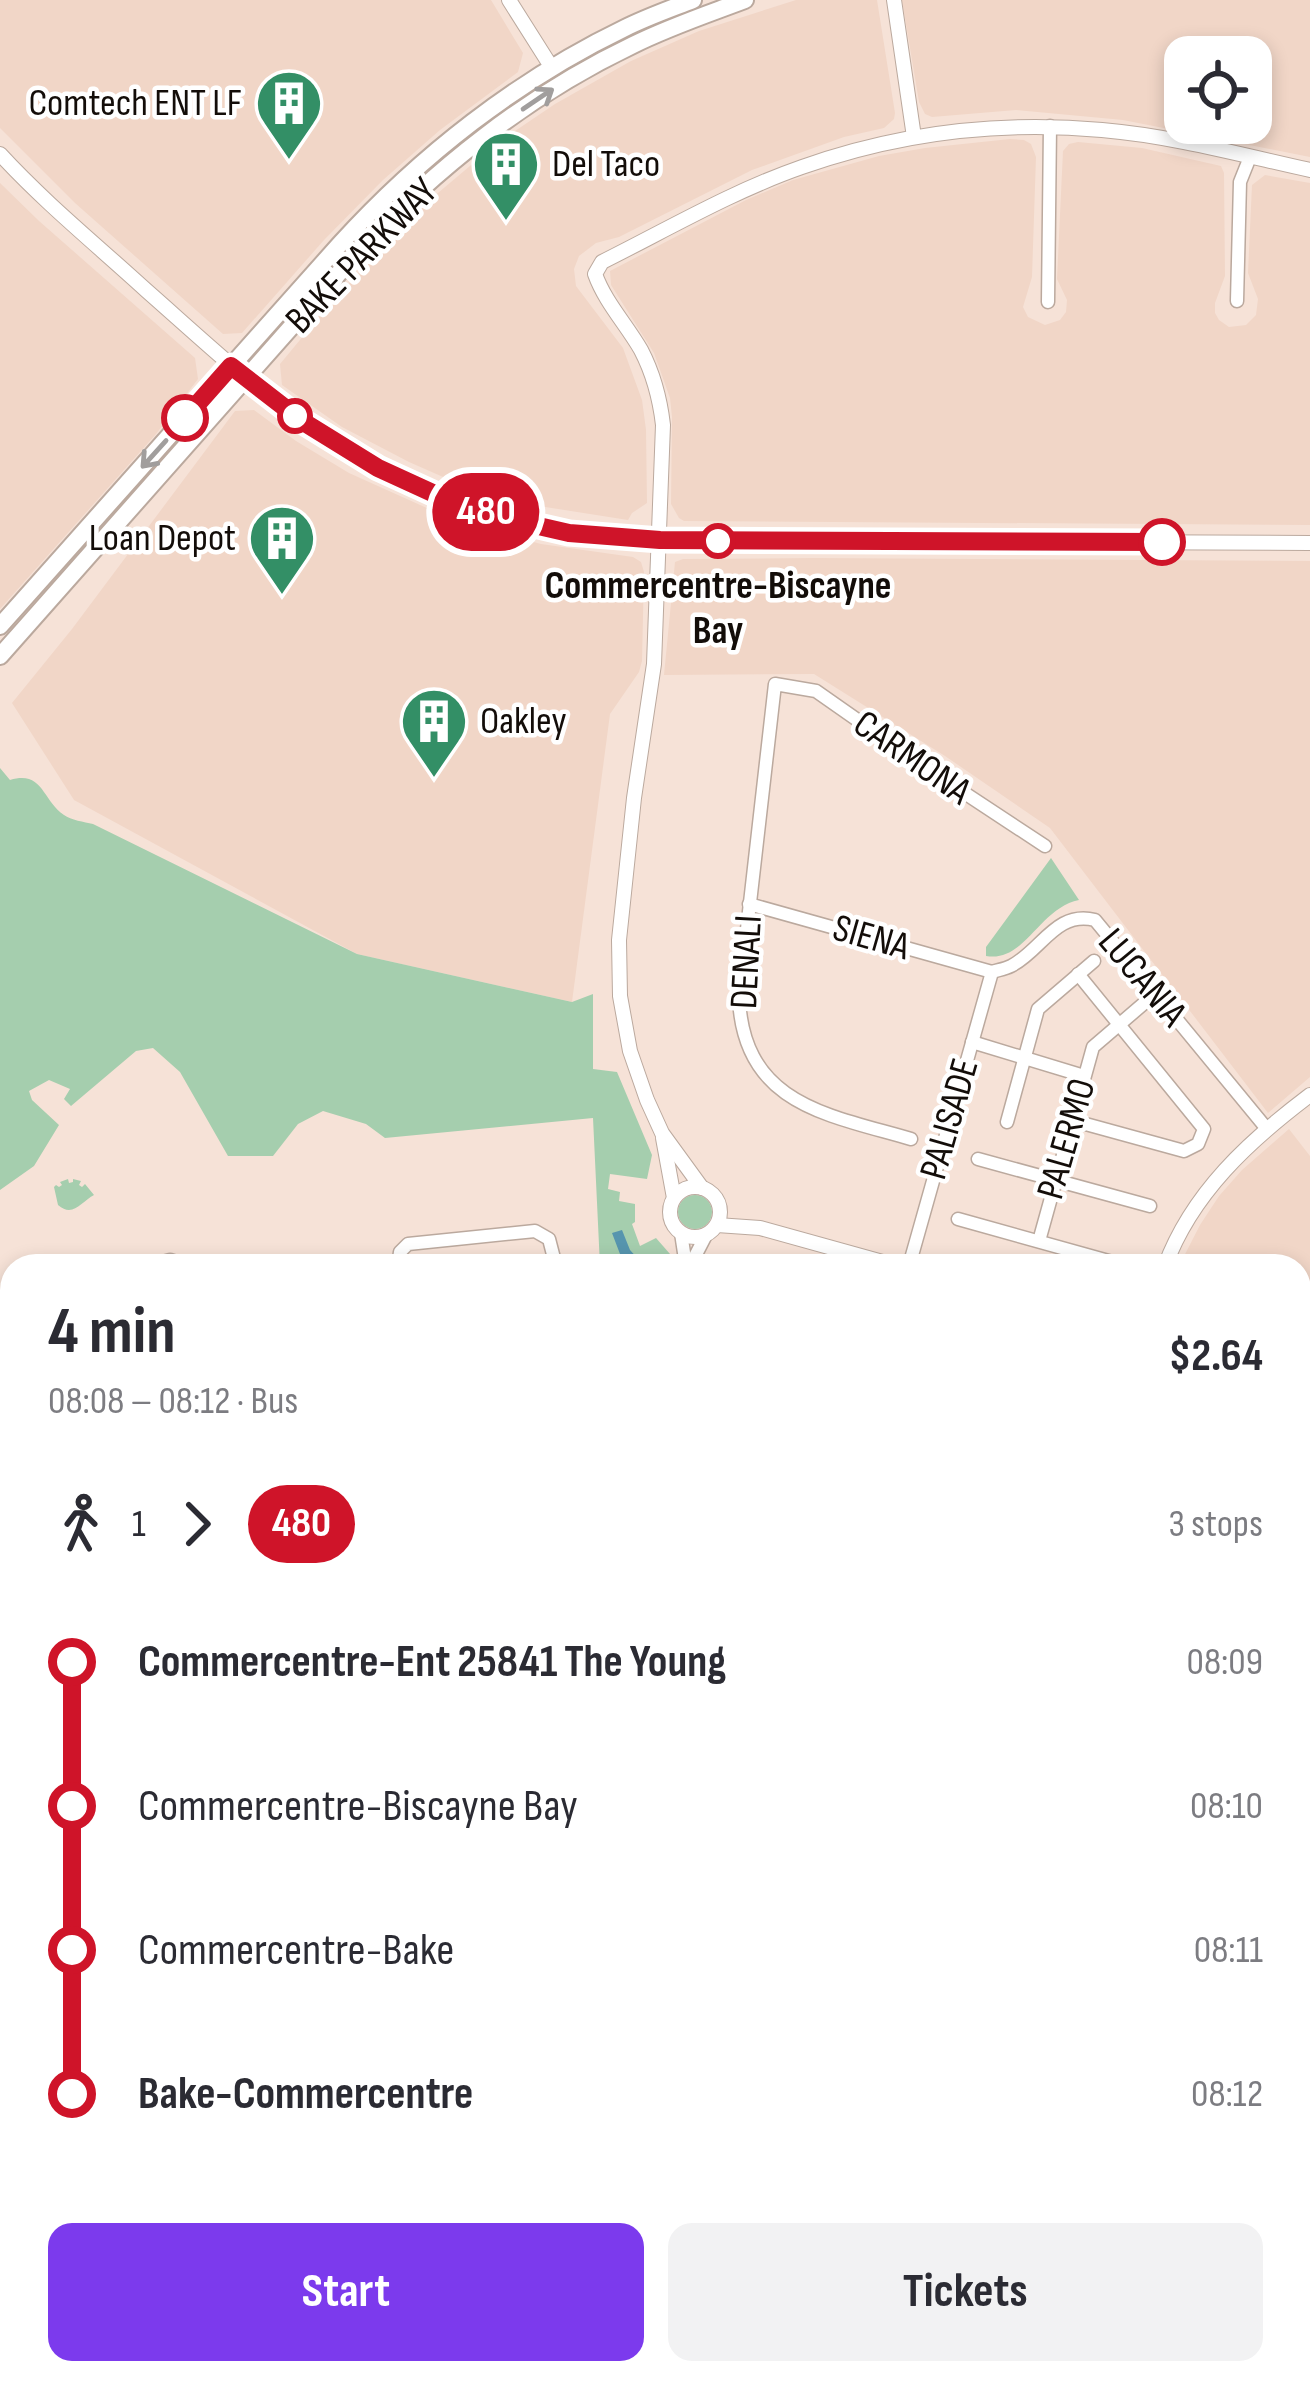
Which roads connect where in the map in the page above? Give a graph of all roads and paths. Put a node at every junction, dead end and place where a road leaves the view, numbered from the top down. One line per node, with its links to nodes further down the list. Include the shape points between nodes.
1 (508, 0): 5 (street)
2 (693, 0): 5 (main road, BAKE PARKWAY)
3 (745, 0): 14 (main road, BAKE PARKWAY, one-way to 3, via 370,239 471,146 634,44)
4 (894, 0): 7 (street)
5 (552, 68): 13 (main road, BAKE PARKWAY, via 391,191)
6 (1050, 126): 7 (street); 9 (street); 12 (street)
7 (914, 137): 15 (street, via 746,189 602,262 595,274 600,288 656,387)
8 (0, 154): 13 (street)
9 (1250, 157): 10 (street); 11 (street, via 1240,182)
10 (1310, 170)
11 (1237, 301)
12 (1048, 302)
13 (231, 366): 14 (street); 17 (main road, BAKE PARKWAY, one-way to 17)
14 (247, 378): 15 (street, via 339,446 450,501 569,533); 18 (main road, BAKE PARKWAY)
15 (660, 540): 16 (street); 34 (street, via 620,996)
16 (1310, 543)
17 (0, 626)
18 (0, 656)
19 (775, 685): 20 (street, CARMONA, via 816,691); 21 (street, DENALI)
20 (1045, 846)
21 (749, 904): 23 (street, SIENA); 35 (street, DENALI, via 740,1015 760,1067 802,1105)
22 (1094, 961): 24 (street)
23 (992, 972): 25 (street, LUCANIA, via 1082,916); 27 (street, PALISADE)
24 (1078, 974): 26 (street); 28 (street, via 1038,1009)
25 (1156, 993): 26 (street, PALERMO); 33 (street, LUCANIA)
26 (1118, 1024): 29 (street, PALERMO, via 1093,1047); 31 (street, via 1202,1122 1201,1139 1184,1150)
27 (972, 1042): 28 (street); 52 (street, PALISADE)
28 (1024, 1058): 29 (street); 32 (street)
29 (1084, 1076): 31 (street, PALERMO)
30 (1310, 1095): 33 (street)
31 (1071, 1120): 37 (street, PALERMO)
32 (1007, 1122)
33 (1267, 1129): 54 (street, via 1211,1185)
34 (662, 1133): 38 (street); 39 (street)
35 (910, 1139)
36 (978, 1159): 37 (street)
37 (1055, 1180): 41 (street); 46 (street, PALERMO)
38 (703, 1188): 39 (street); 40 (street)
39 (674, 1198): 45 (street, via 670,1214)
40 (719, 1203): 43 (street); 44 (street)
41 (1150, 1206)
42 (958, 1219): 46 (street)
43 (760, 1228): 44 (street); 51 (street)
44 (711, 1230): 45 (street); 50 (street)
45 (681, 1232): 49 (street)
46 (1039, 1241): 53 (street)
47 (400, 1254): 48 (street, via 409,1244 535,1231)
48 (553, 1254)
49 (686, 1254)
50 (696, 1254)
51 (854, 1254)
52 (912, 1254)
53 (1084, 1254)
54 (1171, 1254)

